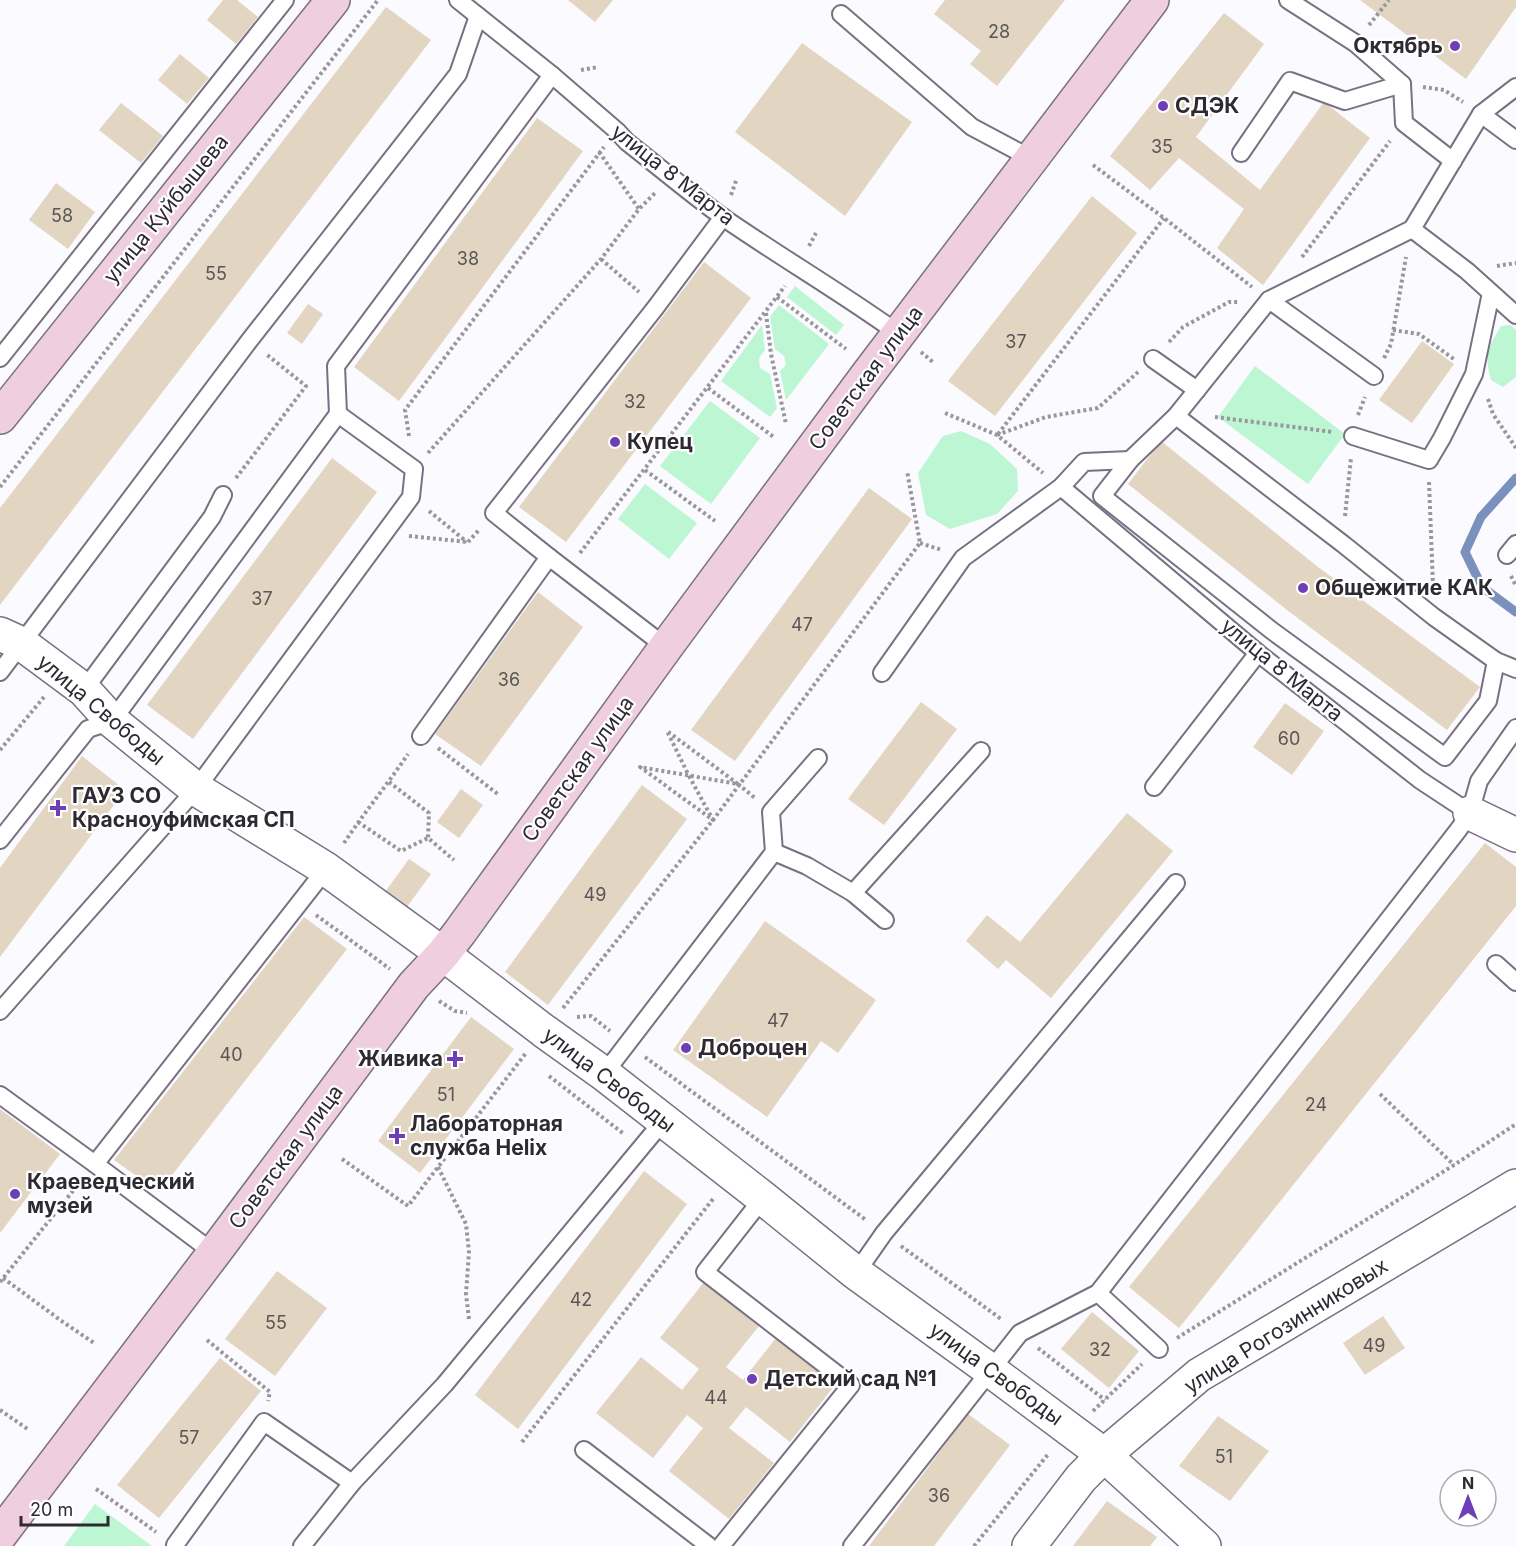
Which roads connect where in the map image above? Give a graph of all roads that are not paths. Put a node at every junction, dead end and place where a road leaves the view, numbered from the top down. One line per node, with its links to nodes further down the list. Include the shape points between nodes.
1 (285, 0): 22 (lane)
2 (333, 0): 28 (main road, улица Куйбышева)
3 (458, 0): 7 (lane, улица 8 Марта)
4 (1152, 0): 14 (main road, Советская улица)
5 (1288, 0): 9 (lane, via 1355,43)
6 (841, 14): 14 (lane, via 972,128)
7 (478, 16): 8 (lane, улица 8 Марта); 34 (lane, via 458,74)
8 (552, 75): 16 (lane, улица 8 Марта, via 627,142); 26 (lane, via 336,366)
9 (1402, 84): 13 (lane, via 1345,101 1290,81); 15 (lane, via 1404,123)
10 (1516, 87): 11 (lane)
11 (1481, 114): 12 (lane); 15 (lane)
12 (1516, 140)
13 (1241, 153)
14 (1032, 159): 21 (main road, Советская улица)
15 (1453, 161): 17 (lane)
16 (723, 217): 21 (lane, улица 8 Марта); 33 (lane, via 494,513)
17 (1412, 229): 18 (lane); 19 (lane)
18 (1491, 293): 20 (lane); 29 (lane, via 1474,374 1429,460)
19 (1269, 300): 24 (lane); 25 (lane)
20 (1516, 315)
21 (899, 334): 35 (main road, Советская улица)
22 (0, 358)
23 (1153, 358): 25 (lane)
24 (1374, 376)
25 (1197, 390): 27 (lane)
26 (338, 414): 42 (lane); 48 (lane, via 414,469 411,497)
27 (1176, 416): 30 (lane); 37 (lane)
28 (0, 417)
29 (1353, 436)
30 (1130, 460): 31 (lane, via 1084,462); 37 (lane, via 1102,496 1271,630 1445,757 1488,701)
31 (1061, 488): 36 (lane, улица 8 Марта); 40 (lane, via 963,558)
32 (223, 495): 41 (lane, via 212,518)
33 (549, 557): 35 (lane); 44 (lane)
34 (11, 639): 39 (lane); 41 (street, улица Свободы)
35 (666, 647): 57 (main road, Советская улица)
36 (1258, 653): 47 (lane); 49 (lane, улица 8 Марта, via 1420,780)
37 (1496, 661): 38 (lane)
38 (1516, 669)
39 (0, 672)
40 (882, 674)
41 (84, 690): 42 (street, улица Свободы)
42 (112, 721): 48 (street, улица Свободы); 51 (lane, via 88,729)
43 (1516, 728): 49 (lane, via 1479,781)
44 (421, 736)
45 (981, 752): 55 (lane)
46 (818, 758): 52 (lane, via 771,812)
47 (1154, 787)
48 (196, 789): 53 (street, улица Свободы); 60 (lane)
49 (1470, 813): 50 (street, улица 8 Марта); 69 (lane)
50 (1516, 836)
51 (0, 840)
52 (774, 852): 55 (lane); 61 (lane)
53 (326, 869): 57 (street, улица Свободы); 64 (lane)
54 (1176, 883): 68 (lane, via 884,1233)
55 (853, 893): 56 (lane)
56 (885, 920)
57 (443, 954): 61 (street, улица Свободы, via 549,1025); 67 (main road, Советская улица, via 414,986)
58 (1496, 964): 59 (lane)
59 (1516, 982)
60 (0, 1011)
61 (604, 1074): 63 (street, улица Свободы)
62 (0, 1095): 64 (lane)
63 (664, 1120): 66 (street, улица Свободы); 74 (lane, via 445,1384)
64 (95, 1164): 67 (lane)
65 (1516, 1186): 73 (street, улица Рогозинниковых, via 1199,1374)
66 (763, 1198): 68 (street, улица Свободы); 79 (lane, via 705,1272 850,1385)
67 (214, 1253): 75 (main road, Советская улица)
68 (856, 1273): 71 (street, улица Свободы)
69 (1098, 1293): 70 (lane); 71 (lane, via 1020,1333)
70 (1159, 1349)
71 (990, 1370): 73 (street, улица Свободы); 80 (lane)
72 (584, 1450): 78 (lane)
73 (1104, 1455): 81 (street, улица Рогозинниковых, via 1081,1478); 82 (street, улица Свободы)
74 (352, 1483): 76 (lane, via 264,1422); 77 (lane)
75 (0, 1535)
76 (175, 1546)
77 (302, 1546)
78 (709, 1546)
79 (721, 1546)
80 (852, 1546)
81 (1029, 1546)
82 (1204, 1546)

